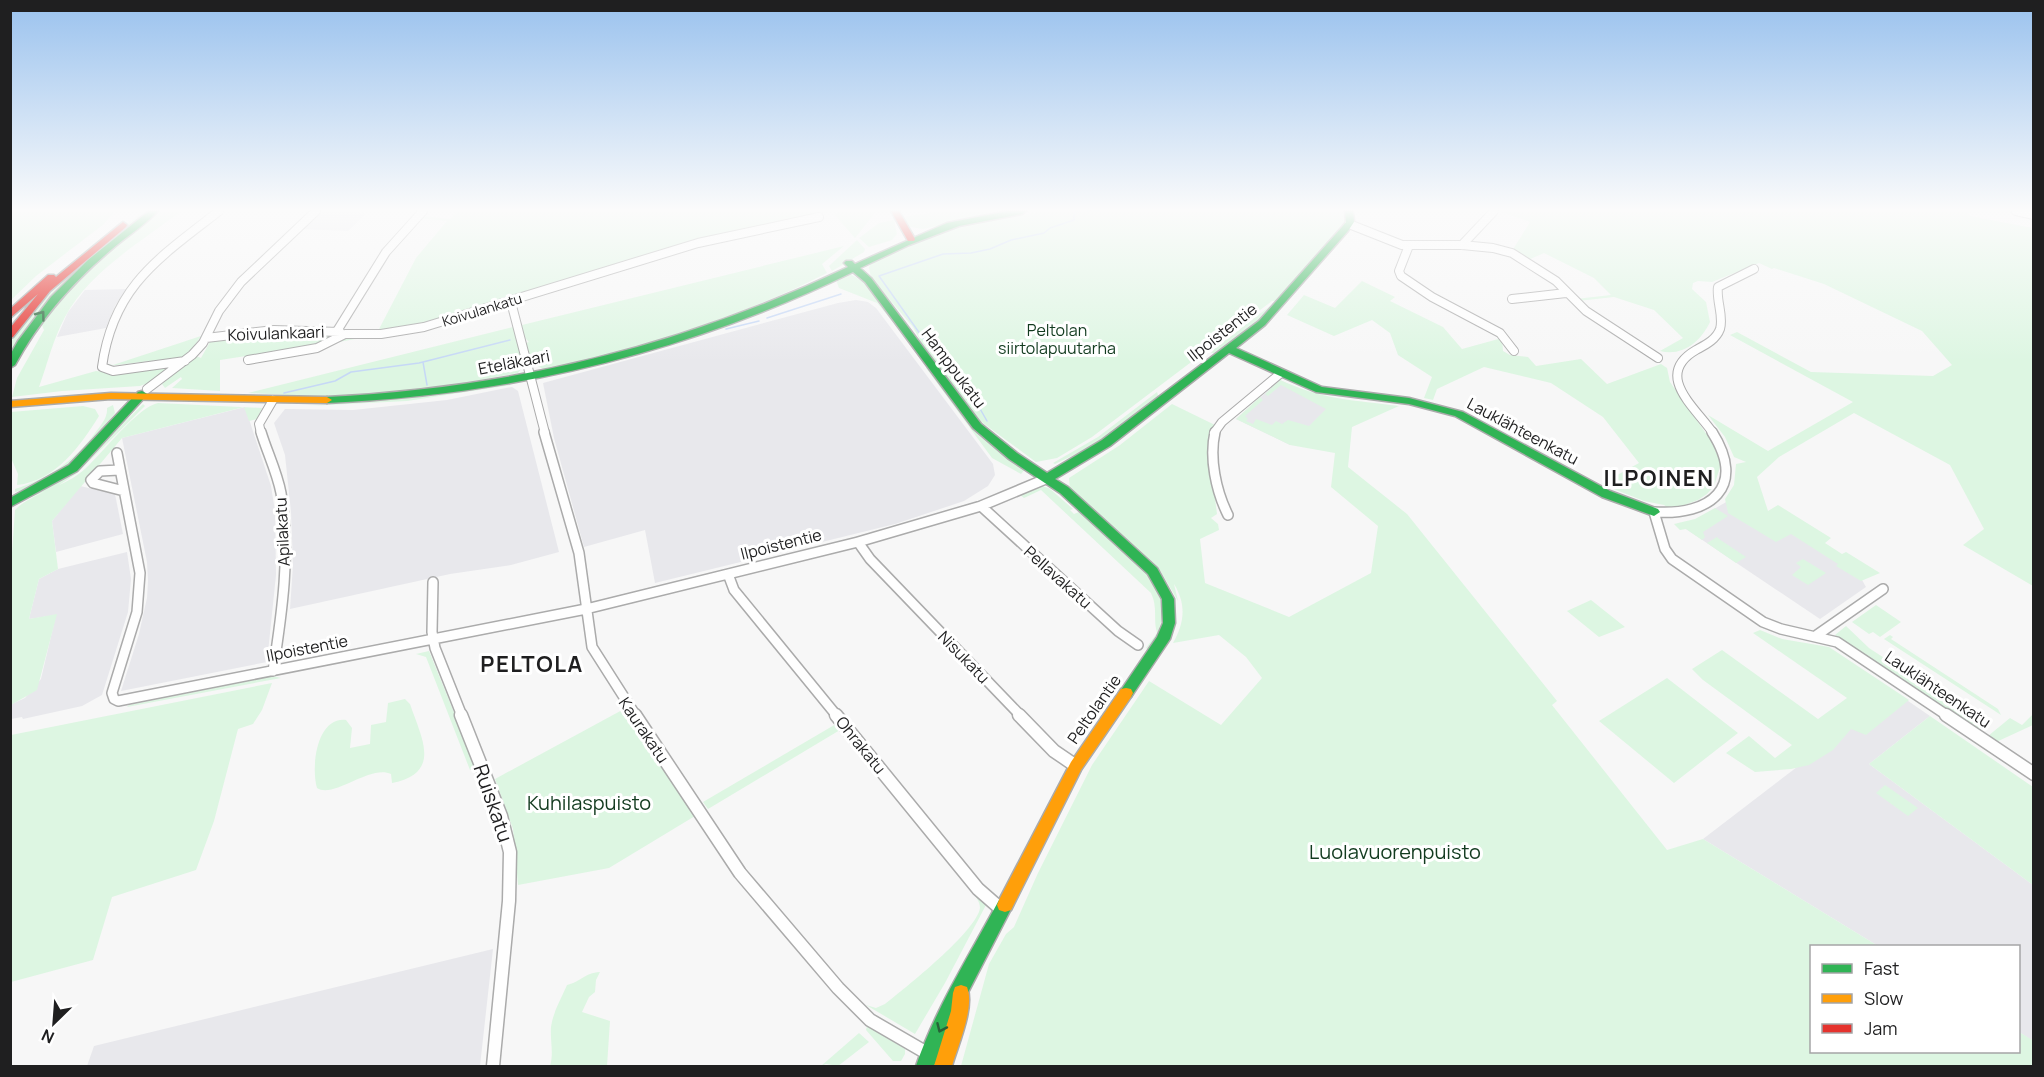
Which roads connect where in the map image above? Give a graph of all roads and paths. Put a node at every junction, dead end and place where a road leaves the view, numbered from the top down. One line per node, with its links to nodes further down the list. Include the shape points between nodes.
1 (73, 261): 17 (main road, via 44,282)
2 (80, 261): 20 (main road, via 48,290)
3 (92, 261): 27 (main road, one-way to 3, via 30,330 60,291)
4 (158, 261): 26 (street, via 125,295 114,317 102,367 113,371)
5 (263, 261): 21 (street, via 219,311)
6 (378, 261): 18 (street)
7 (640, 261): 16 (street, Koivulankatu)
8 (857, 261): 12 (main road, Eteläkaari)
9 (1317, 261): 22 (main road, Ilpoistentie, via 1271,315)
10 (1403, 261): 23 (street, via 1401,276 1500,333)
11 (1525, 261): 14 (street)
12 (851, 265): 29 (main road, Eteläkaari, via 759,311); 37 (main road, Hamppukatu, via 868,280 977,426)
13 (1754, 269): 43 (street, via 1718,287 1722,318 1718,333 1681,361 1676,372 1681,389 1720,444 1726,458 1725,481 1712,500 1698,508 1680,513)
14 (1566, 293): 15 (street); 24 (street, via 1586,311)
15 (1512, 299)
16 (511, 302): 19 (street, Koivulankatu, via 424,327 381,334); 29 (street, Kaurakatu)
17 (10, 315)
18 (337, 331): 19 (street, Koivulankaari); 21 (street, Koivulankaari, via 274,330)
19 (345, 334): 25 (street, Koivulankatu, via 317,348)
20 (10, 335)
21 (206, 338): 26 (street)
22 (1229, 349): 28 (main road, Lauklähteenkatu); 37 (main road, Ilpoistentie, via 1106,443)
23 (1514, 351)
24 (1658, 358)
25 (248, 360)
26 (185, 361): 30 (street)
27 (10, 365)
28 (1281, 373): 43 (main road, Lauklähteenkatu, via 1320,390 1416,403 1459,414 1606,494); 44 (street, via 1215,432 1212,444 1219,497)
29 (529, 377): 32 (main road, Eteläkaari, via 394,398); 49 (street, Kaurakatu, via 579,553)
30 (144, 392): 31 (main road, Eteläkaari); 32 (main road, Eteläkaari); 33 (main road, Eteläkaari, via 82,391); 34 (main road)
31 (97, 395): 33 (main road, Eteläkaari); 34 (main road, via 116,403)
32 (273, 400): 53 (street, Apilakatu, via 259,424 279,486 283,516 283,598)
33 (10, 402)
34 (122, 415): 38 (main road, via 73,468)
35 (117, 453): 36 (street)
36 (119, 470): 39 (street); 39 (street, via 100,471 91,480)
37 (1047, 478): 42 (street, Ilpoistentie); 54 (main road, Peltolantie, via 1148,566 1168,600 1169,623 1163,639)
38 (31, 491): 40 (main road); 41 (main road)
39 (124, 491): 53 (street, Ilpoistentie, via 140,573 137,612 113,688 114,699 126,700)
40 (10, 495)
41 (10, 503)
42 (981, 506): 45 (street, Ilpoistentie); 52 (street, Pellavakatu)
43 (1654, 512): 50 (street, Lauklähteenkatu, via 1665,549 1679,564 1770,626)
44 (1228, 515)
45 (858, 542): 46 (street, Ilpoistentie); 54 (street, Nisukatu, via 1040,736)
46 (728, 574): 49 (street, Ilpoistentie); 56 (street, Ohrakatu, via 734,590 978,889)
47 (434, 582): 51 (street, Ruiskatu)
48 (1883, 589): 50 (street)
49 (586, 609): 51 (street, Ilpoistentie); 58 (street, Kaurakatu, via 592,647 600,663 740,873 856,1007)
50 (1817, 635): 55 (street, Lauklähteenkatu, via 1837,642)
51 (433, 640): 53 (street, Ilpoistentie); 60 (street, Ruiskatu, via 501,816 510,852)
52 (1138, 645)
53 (273, 671)
54 (1076, 766): 56 (main road, Peltolantie)
55 (2034, 774)
56 (1002, 910): 57 (main road, Peltolantie)
57 (961, 992): 58 (main road, Peltolantie, one-way to 58); 59 (main road, Peltolantie, via 960,1011)
58 (927, 1060): 59 (street, Kaurakatu)
59 (944, 1064)
60 (493, 1066)

